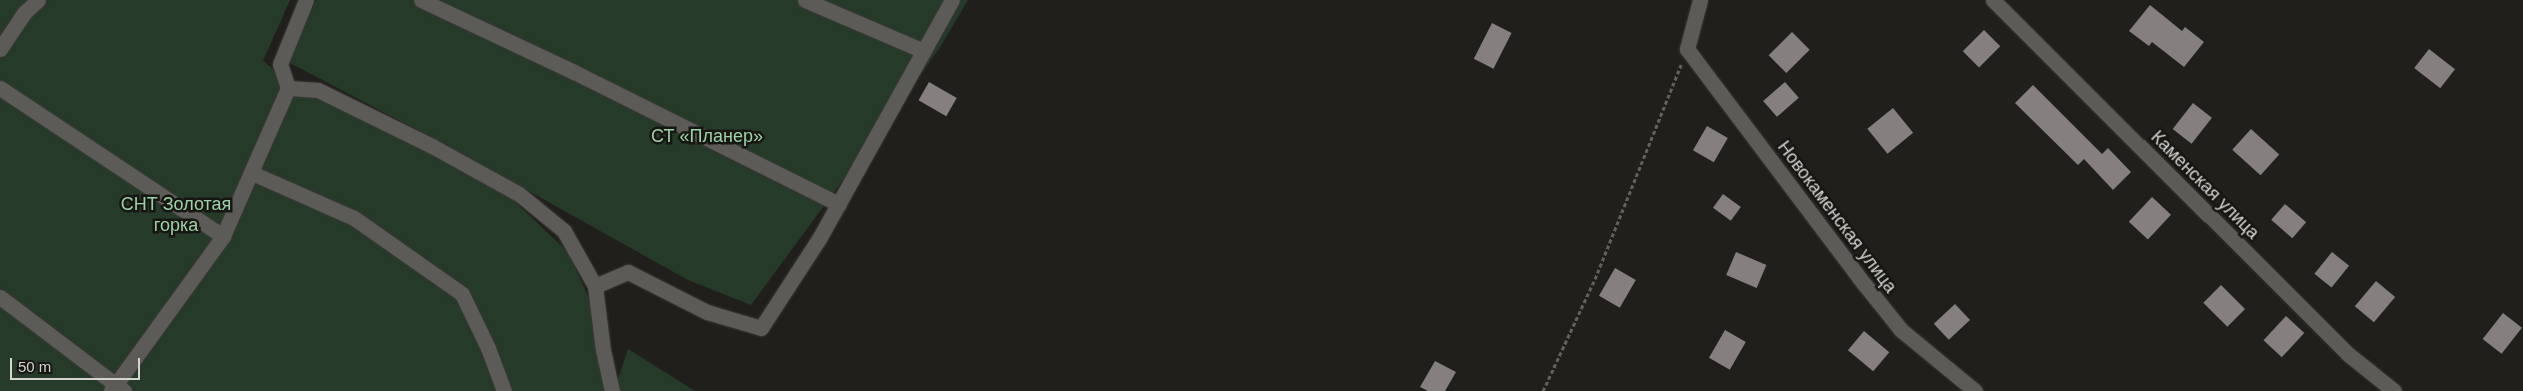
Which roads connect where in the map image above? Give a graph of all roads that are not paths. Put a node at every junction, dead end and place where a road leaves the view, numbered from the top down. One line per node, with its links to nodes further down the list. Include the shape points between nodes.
1 (38, 0): 8 (street, via 24,13)
2 (306, 0): 11 (street, via 280,64)
3 (421, 0): 13 (street)
4 (805, 0): 9 (street)
5 (952, 0): 9 (street)
6 (1700, 0): 20 (street, Новокаменская улица, via 1687,49 1864,286 1901,330)
7 (1993, 0): 21 (street, Каменская улица, via 2348,354)
8 (0, 49)
9 (924, 51): 13 (street)
10 (0, 88): 14 (street)
11 (288, 88): 12 (street); 15 (street, via 318,90 432,146 519,194 564,232)
12 (252, 173): 14 (street); 18 (street, via 354,218 462,294)
13 (839, 204): 15 (street, via 761,328 708,312 628,272)
14 (223, 236): 17 (street)
15 (595, 286): 19 (street)
16 (0, 297): 17 (street)
17 (117, 389)
18 (504, 391)
19 (612, 391)
20 (1975, 391)
21 (2394, 391)

